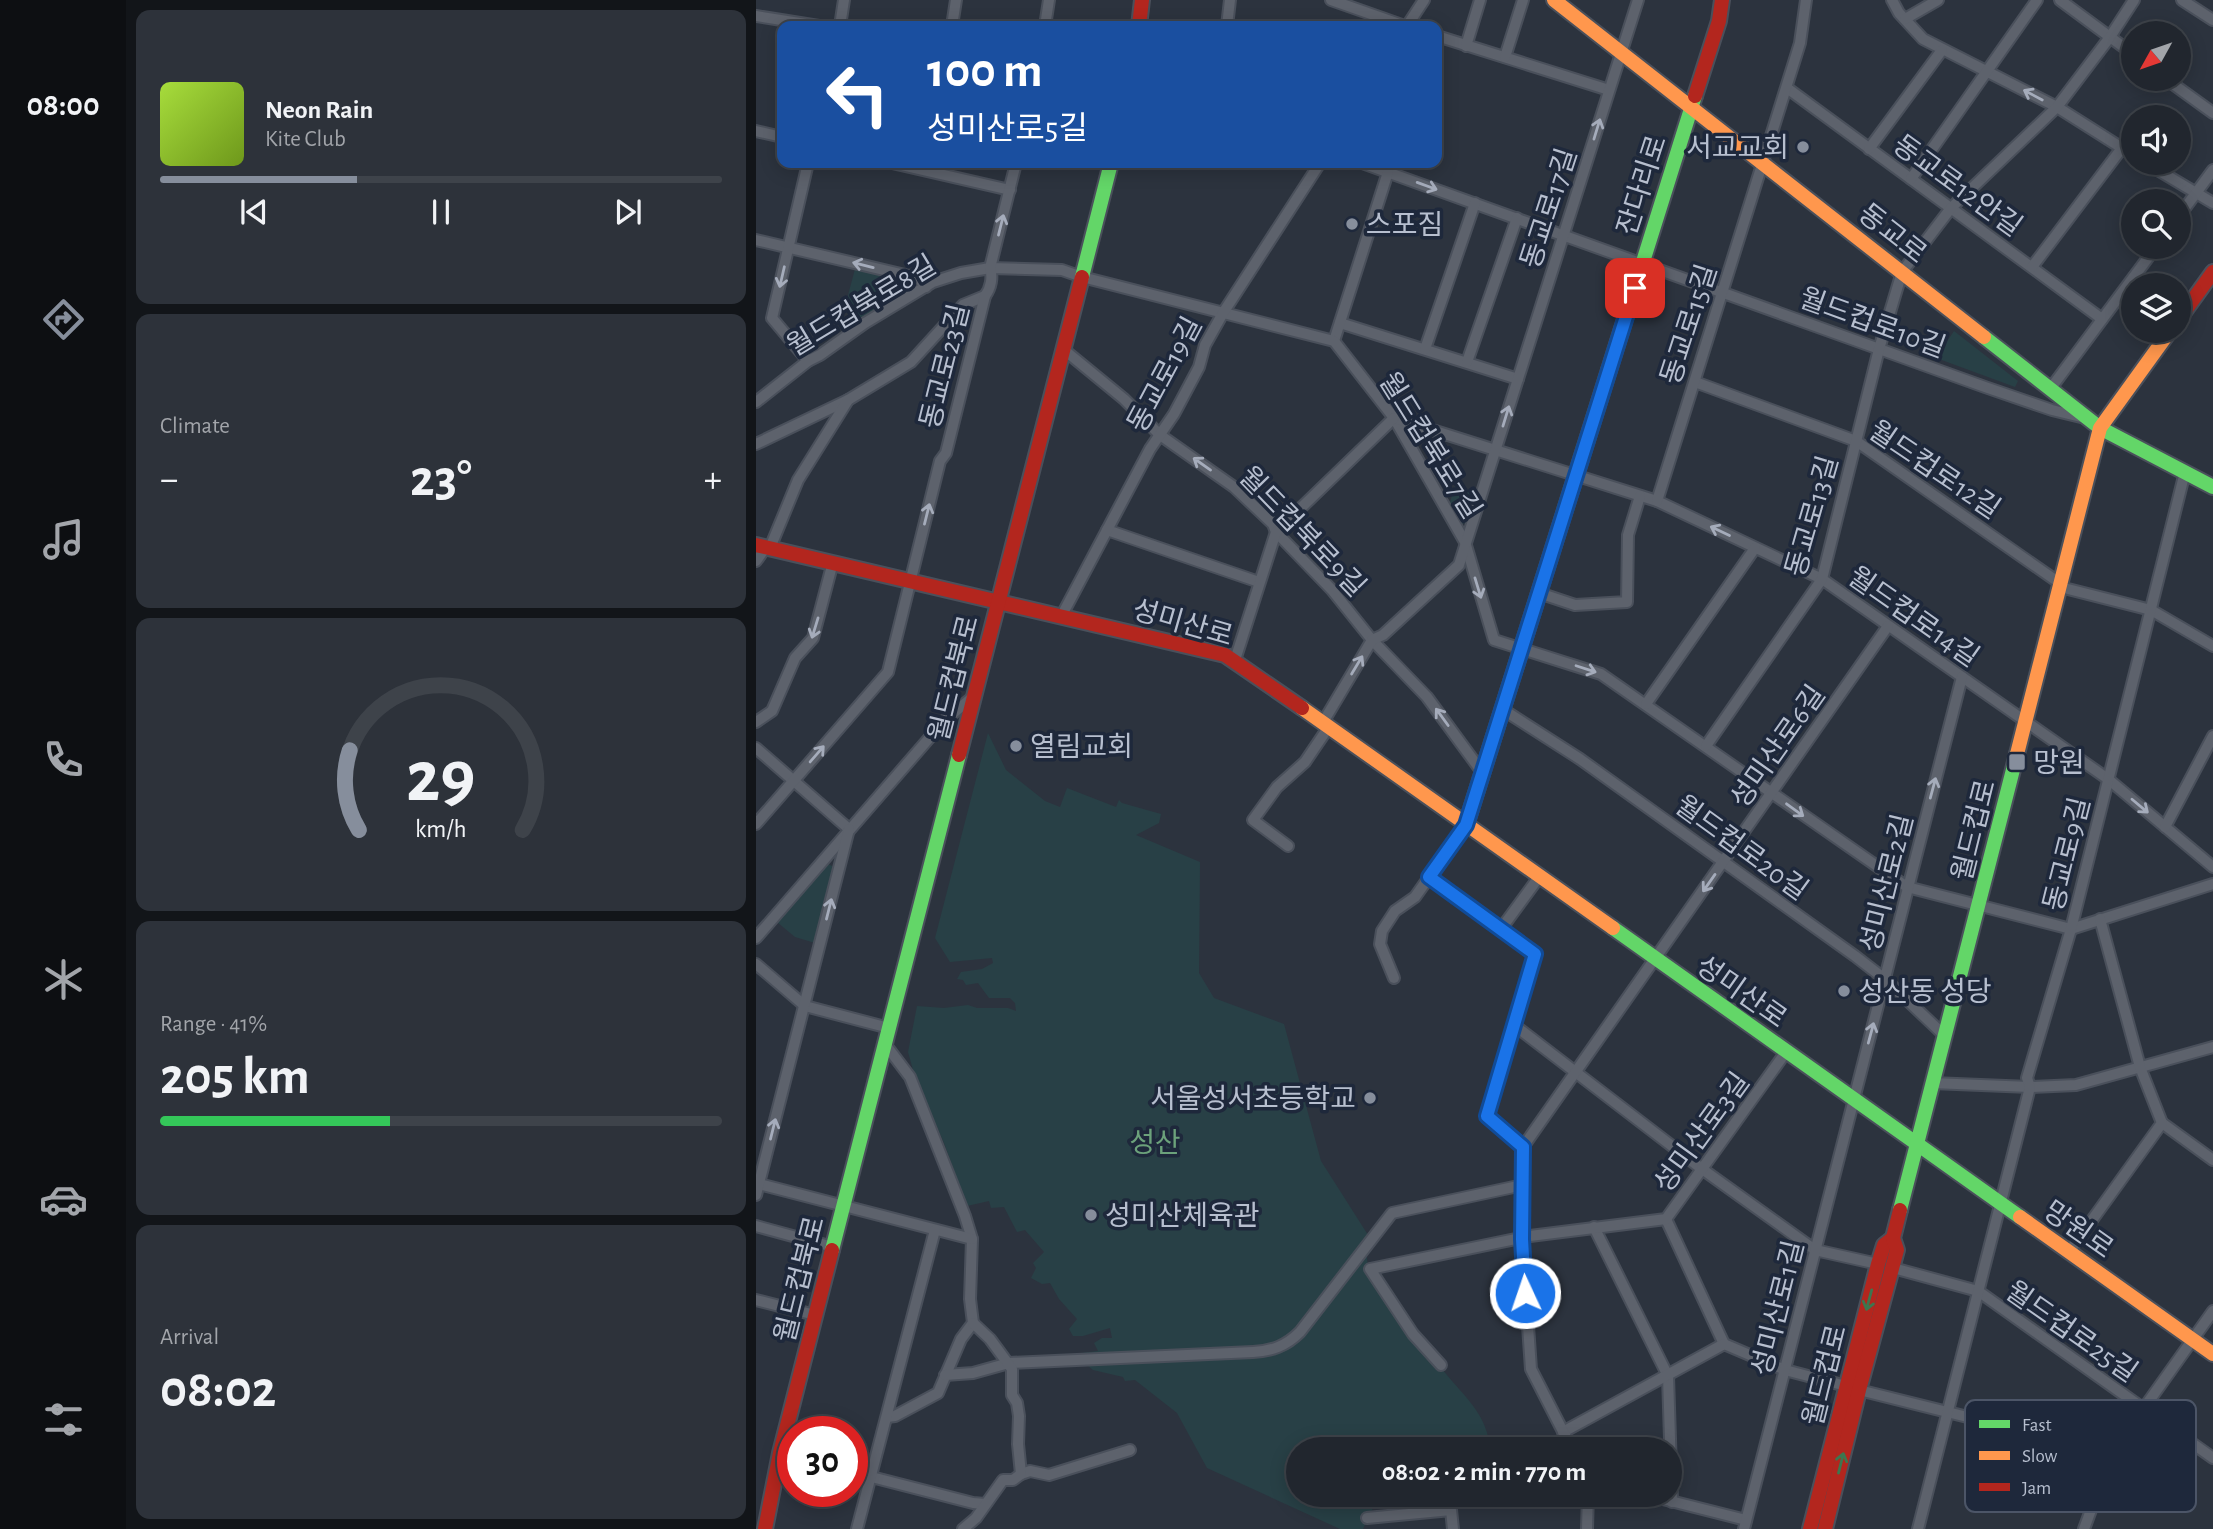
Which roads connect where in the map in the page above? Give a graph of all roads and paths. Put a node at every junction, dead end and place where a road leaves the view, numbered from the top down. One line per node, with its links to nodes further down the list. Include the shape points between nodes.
1 (844, 0): 24 (street)
2 (957, 0): 25 (street)
3 (1049, 0): 26 (street)
4 (1142, 0): 27 (street)
5 (1230, 0): 28 (street)
6 (1331, 0): 29 (street)
7 (1424, 0): 30 (street)
8 (1480, 0): 34 (street)
9 (1523, 0): 37 (street)
10 (1554, 0): 36 (street, 동교로)
11 (1638, 0): 36 (street, 동교로17길)
12 (1722, 0): 42 (street, 잔다리로)
13 (1806, 0): 39 (street, 동교로15길)
14 (1892, 0): 21 (street)
15 (1938, 0): 21 (street)
16 (2036, 0): 38 (street)
17 (2060, 0): 31 (street)
18 (2134, 0): 31 (street)
19 (2182, 0): 22 (street)
20 (756, 16): 23 (street)
21 (1905, 19): 35 (street)
22 (2213, 20)
23 (788, 21)
24 (841, 21)
25 (953, 21)
26 (1046, 21)
27 (1140, 21)
28 (1228, 21)
29 (1392, 21)
30 (1409, 21)
31 (2110, 37): 33 (street); 43 (street)
32 (1442, 38): 34 (street)
33 (2121, 45)
34 (1466, 46): 37 (street)
35 (1942, 50): 38 (street); 48 (street)
36 (1622, 52): 40 (street, 동교로17길); 42 (street, 동교로)
37 (1505, 57): 40 (street)
38 (1986, 71): 43 (street, one-way to 38); 60 (street)
39 (1787, 88): 48 (street, 동교로12안길); 50 (street, 동교로15길)
40 (1609, 90): 68 (street, 동교로17길, one-way to 40)
41 (2183, 91): 44 (street)
42 (1692, 107): 50 (street, 동교로); 72 (street, 잔다리로)
43 (2057, 107): 47 (street); 66 (street)
44 (2213, 113)
45 (756, 131): 46 (street)
46 (777, 135)
47 (2121, 147)
48 (1869, 149): 60 (street, 동교로12안길)
49 (2121, 149): 73 (street)
50 (1763, 162): 75 (street, 동교로); 79 (street, 동교로15길)
51 (807, 168): 70 (street)
52 (914, 168): 61 (street)
53 (1015, 168): 61 (street, 동교로23길)
54 (1110, 168): 77 (street, 월드컵북로)
55 (1317, 168): 82 (street, 동교로19길)
56 (1376, 168): 58 (street, 월드컵로10길)
57 (2213, 170): 62 (street)
58 (1388, 172): 64 (street, 월드컵로10길, one-way to 64); 84 (street)
59 (2166, 175): 62 (street)
60 (1911, 179): 66 (street, 동교로12안길)
61 (1010, 190): 74 (street, 동교로23길, one-way to 61)
62 (2196, 193): 63 (street); 65 (street)
63 (2191, 200)
64 (1475, 203): 67 (street, 월드컵로10길); 88 (street)
65 (2213, 204)
66 (1951, 208): 73 (street, 동교로12안길); 75 (street)
67 (1517, 218): 68 (street, 월드컵로10길); 91 (street)
68 (1563, 236): 72 (street, 월드컵로10길); 93 (street, 동교로17길)
69 (756, 240): 70 (street)
70 (789, 247): 78 (street, one-way to 70, via 918,278); 90 (street, one-way to 90, via 772,318)
71 (2147, 259): 83 (street)
72 (1642, 264): 79 (street, 월드컵로10길); 107 (street, 잔다리로)
73 (2032, 267): 83 (street, 동교로12안길)
74 (990, 268): 77 (street, 월드컵북로8길, via 1062,270); 78 (street, 월드컵북로8길); 80 (street, 동교로23길)
75 (1902, 272): 89 (street, 동교로13길); 92 (street, 동교로)
76 (2213, 272): 81 (street)
77 (1082, 278): 82 (street); 87 (street, 월드컵북로)
78 (926, 287): 90 (street, 월드컵북로8길)
79 (1723, 292): 89 (street, 월드컵로10길); 94 (street, 동교로15길)
80 (985, 296): 97 (street, via 963,305 911,362); 119 (street, 동교로23길, one-way to 80)
81 (2191, 302)
82 (1223, 313): 85 (street); 102 (street, 동교로19길)
83 (2102, 320): 95 (street)
84 (1340, 323): 85 (street); 88 (street)
85 (1334, 341): 100 (street, 월드컵북로7길)
86 (2160, 343): 101 (street, 월드컵로)
87 (1063, 349): 102 (street, 월드컵북로9길); 123 (street, 월드컵북로)
88 (1425, 349): 91 (street)
89 (1879, 349): 98 (street, 월드컵로10길); 103 (street, 동교로13길)
90 (808, 361): 96 (street, 월드컵북로8길)
91 (1467, 362): 93 (street)
92 (2036, 377): 95 (street, 동교로); 98 (street, via 2037,398)
93 (1518, 379): 105 (street, 동교로17길, one-way to 93)
94 (1695, 382): 103 (street, 월드컵로12길); 110 (street, 동교로15길)
95 (2051, 388): 101 (street, 동교로)
96 (761, 392): 99 (street, 월드컵북로8길)
97 (848, 400): 104 (street); 114 (street, via 798,480)
98 (2030, 401): 101 (street, 월드컵로10길)
99 (756, 402)
100 (1394, 418): 105 (street, 월드컵로14길); 112 (street); 113 (street, 월드컵북로7길)
101 (2095, 423): 106 (street, 동교로); 121 (street, 월드컵로)
102 (1160, 435): 111 (street, 동교로19길); 112 (street, 월드컵북로9길, one-way to 102, via 1234,487)
103 (1856, 440): 118 (street, 동교로13길); 121 (street, 월드컵로12길)
104 (756, 444)
105 (1495, 451): 107 (street, 월드컵로14길); 113 (street, 동교로17길)
106 (2185, 472): 108 (street, 동교로); 124 (street, 동교로9길)
107 (1577, 474): 109 (street, 월드컵로14길); 122 (street, 잔다리로)
108 (2213, 487)
109 (1640, 496): 110 (street, 월드컵로14길); 122 (street, via 1628,535 1626,602 1575,605)
110 (1657, 501): 115 (street, 월드컵로14길, one-way to 110)
111 (1107, 530): 120 (street); 125 (street, 동교로19길)
112 (1276, 532): 120 (street); 127 (street, 월드컵북로9길)
113 (1465, 542): 127 (street, 동교로17길, via 1459,565); 129 (street, 월드컵북로7길, one-way to 129, via 1494,640)
114 (764, 547): 116 (street); 117 (street, 성미산로)
115 (1755, 548): 118 (street, 월드컵로14길); 133 (street)
116 (756, 561)
117 (833, 562): 119 (street, 성미산로); 135 (street, one-way to 135, via 813,638 795,658 772,711)
118 (1822, 579): 126 (street, 월드컵로14길); 139 (street, 동교로13길)
119 (911, 580): 123 (street, 성미산로); 143 (street, 동교로23길, one-way to 119, via 888,672)
120 (1259, 582): 130 (street)
121 (2060, 585): 124 (street); 136 (street, 월드컵로)
122 (1539, 593): 129 (street, 잔다리로)
123 (997, 601): 125 (street, 성미산로); 132 (street, 월드컵북로)
124 (2151, 610): 128 (street); 142 (street, 동교로9길)
125 (1062, 615): 130 (street, 성미산로)
126 (1888, 626): 131 (street, 월드컵로14길); 144 (street, 성미산로6길)
127 (1372, 640): 137 (street, 동교로17길, one-way to 127); 141 (street, 월드컵북로9길, one-way to 127, via 1427,697)
128 (2213, 646)
129 (1521, 649): 133 (street, one-way to 133, via 1601,674); 134 (street, 잔다리로)
130 (1235, 660): 137 (street, 성미산로)
131 (1962, 677): 136 (street, 월드컵로14길); 155 (street, 성미산로2길, one-way to 131)
132 (975, 695): 148 (street, via 944,721); 167 (street, 월드컵북로)
133 (1646, 704): 139 (street)
134 (1502, 709): 141 (street, 잔다리로); 150 (street, 월드컵로20길)
135 (756, 722)
136 (2026, 722): 142 (street, 월드컵로14길); 156 (street, 월드컵로)
137 (1325, 726): 146 (street, 성미산로); 149 (street, 동교로17길, via 1305,762 1277,787 1253,820)
138 (2213, 736): 147 (street)
139 (1706, 746): 144 (street)
140 (756, 748): 143 (street)
141 (1482, 772): 146 (street, 잔다리로)
142 (2108, 779): 147 (street, 월드컵로14길, one-way to 147); 159 (street, 동교로9길)
143 (793, 781): 145 (street, 동교로23길); 148 (street)
144 (1772, 793): 150 (street, 성미산로6길); 155 (street, one-way to 155)
145 (756, 824)
146 (1466, 825): 152 (street); 153 (street, 성미산로)
147 (2165, 827): 151 (street, 월드컵로14길)
148 (849, 829): 160 (street); 165 (street, one-way to 148)
149 (1288, 846)
150 (1723, 862): 161 (street, 성미산로6길, one-way to 161); 164 (street, 월드컵로20길)
151 (2213, 867)
152 (1429, 877): 158 (street); 163 (street, via 1382,931 1380,944)
153 (1539, 877): 158 (street); 161 (street, 성미산로)
154 (2213, 884): 157 (street)
155 (1907, 887): 156 (street); 164 (street, 성미산로2길)
156 (1978, 906): 159 (street); 168 (street, 월드컵로)
157 (2100, 919): 159 (street); 172 (street)
158 (1501, 929): 166 (street, via 1535,954)
159 (2071, 929): 175 (street, 동교로9길, via 2027,1078)
160 (756, 938)
161 (1656, 960): 171 (street, 성미산로); 173 (street, 성미산로6길)
162 (756, 964): 165 (street)
163 (1395, 978)
164 (1886, 980): 168 (street, 월드컵로20길); 176 (street, 성미산로2길, one-way to 164)
165 (805, 1006): 167 (street); 183 (street, one-way to 165)
166 (1514, 1025): 173 (street); 179 (street, via 1487,1116)
167 (889, 1028): 169 (street, 월드컵북로)
168 (1945, 1035): 174 (street, 월드컵로)
169 (885, 1044): 185 (street, 월드컵북로); 190 (street, via 910,1077)
170 (2213, 1046): 172 (street)
171 (1786, 1052): 176 (street, 성미산로); 181 (street, 성미산로3길)
172 (2140, 1067): 175 (street, via 2076,1085); 177 (street)
173 (1576, 1073): 179 (street, 성미산로6길); 181 (street)
174 (1932, 1083): 175 (street); 178 (street, 월드컵로)
175 (2030, 1087): 184 (street, 동교로9길)
176 (1854, 1099): 178 (street, 성미산로); 193 (street, 성미산로1길)
177 (2162, 1123): 180 (street); 194 (street)
178 (1916, 1144): 184 (street, 망원로); 195 (street, 월드컵로, via 1893,1238 1898,1250)
179 (1523, 1147): 182 (street)
180 (2213, 1160)
181 (1702, 1169): 186 (street, 성미산로3길); 193 (street)
182 (1523, 1185): 191 (street); 204 (street, via 1392,1213 1292,1340 1274,1349)
183 (757, 1187): 185 (street)
184 (2000, 1203): 194 (street, 망원로); 196 (street, 동교로9길)
185 (844, 1205): 189 (street, 월드컵북로); 192 (street, 월드컵북로)
186 (1666, 1219): 188 (street, 성미산로3길); 202 (street)
187 (756, 1226): 192 (street)
188 (1594, 1227): 191 (street, 성미산로3길); 208 (street)
189 (935, 1230): 190 (street, 월드컵북로); 215 (street)
190 (972, 1239): 200 (street)
191 (1522, 1239): 205 (street, 성미산로3길, via 1370,1269 1413,1334); 216 (street, via 1531,1368)
192 (833, 1247): 199 (street, 월드컵북로)
193 (1815, 1250): 195 (street, 월드컵로25길); 206 (street, 성미산로1길)
194 (2069, 1252): 201 (street, 망원로)
195 (1885, 1266): 196 (street, 월드컵로25길); 209 (street, 월드컵로)
196 (1978, 1292): 210 (street, 월드컵로25길); 212 (street, 동교로9길)
197 (756, 1300): 199 (street)
198 (2213, 1311): 201 (street)
199 (815, 1315): 213 (street, 월드컵북로)
200 (973, 1323): 204 (street); 207 (street)
201 (2192, 1339): 203 (street, 망원로); 211 (street)
202 (1724, 1344): 206 (street); 208 (street)
203 (2213, 1354)
204 (1009, 1363): 207 (street); 222 (street, via 1019,1416)
205 (1441, 1365)
206 (1785, 1370): 209 (street); 231 (street, 성미산로1길)
207 (945, 1375): 215 (street, via 938,1392)
208 (1668, 1376): 216 (street); 218 (street)
209 (1853, 1388): 212 (street, 월드컵로); 237 (street, 월드컵로); 238 (street, 월드컵로, one-way to 209)
210 (2129, 1400)
211 (2148, 1400)
212 (1948, 1412): 214 (street, 월드컵로); 239 (street, 동교로9길)
213 (795, 1416)
214 (1965, 1416)
215 (887, 1417): 224 (street)
216 (1563, 1432): 217 (street)
217 (1566, 1437)
218 (1670, 1437)
219 (2196, 1446): 221 (street, 월드컵로25길)
220 (1130, 1450): 222 (street, via 1049,1475)
221 (2213, 1458)
222 (1021, 1474): 226 (street, via 1003,1480)
223 (868, 1476): 224 (street)
224 (871, 1477): 226 (street); 233 (street)
225 (777, 1489): 232 (street, 월드컵북로)
226 (985, 1504): 234 (street)
227 (1682, 1505): 231 (street)
228 (1588, 1507): 236 (street)
229 (2090, 1512): 240 (street)
230 (1367, 1518): 235 (street, via 1451,1510)
231 (1745, 1525)
232 (765, 1529)
233 (857, 1529)
234 (963, 1529)
235 (1453, 1529)
236 (1587, 1529)
237 (1810, 1529)
238 (1825, 1529)
239 (1918, 1529)
240 (2084, 1529)

